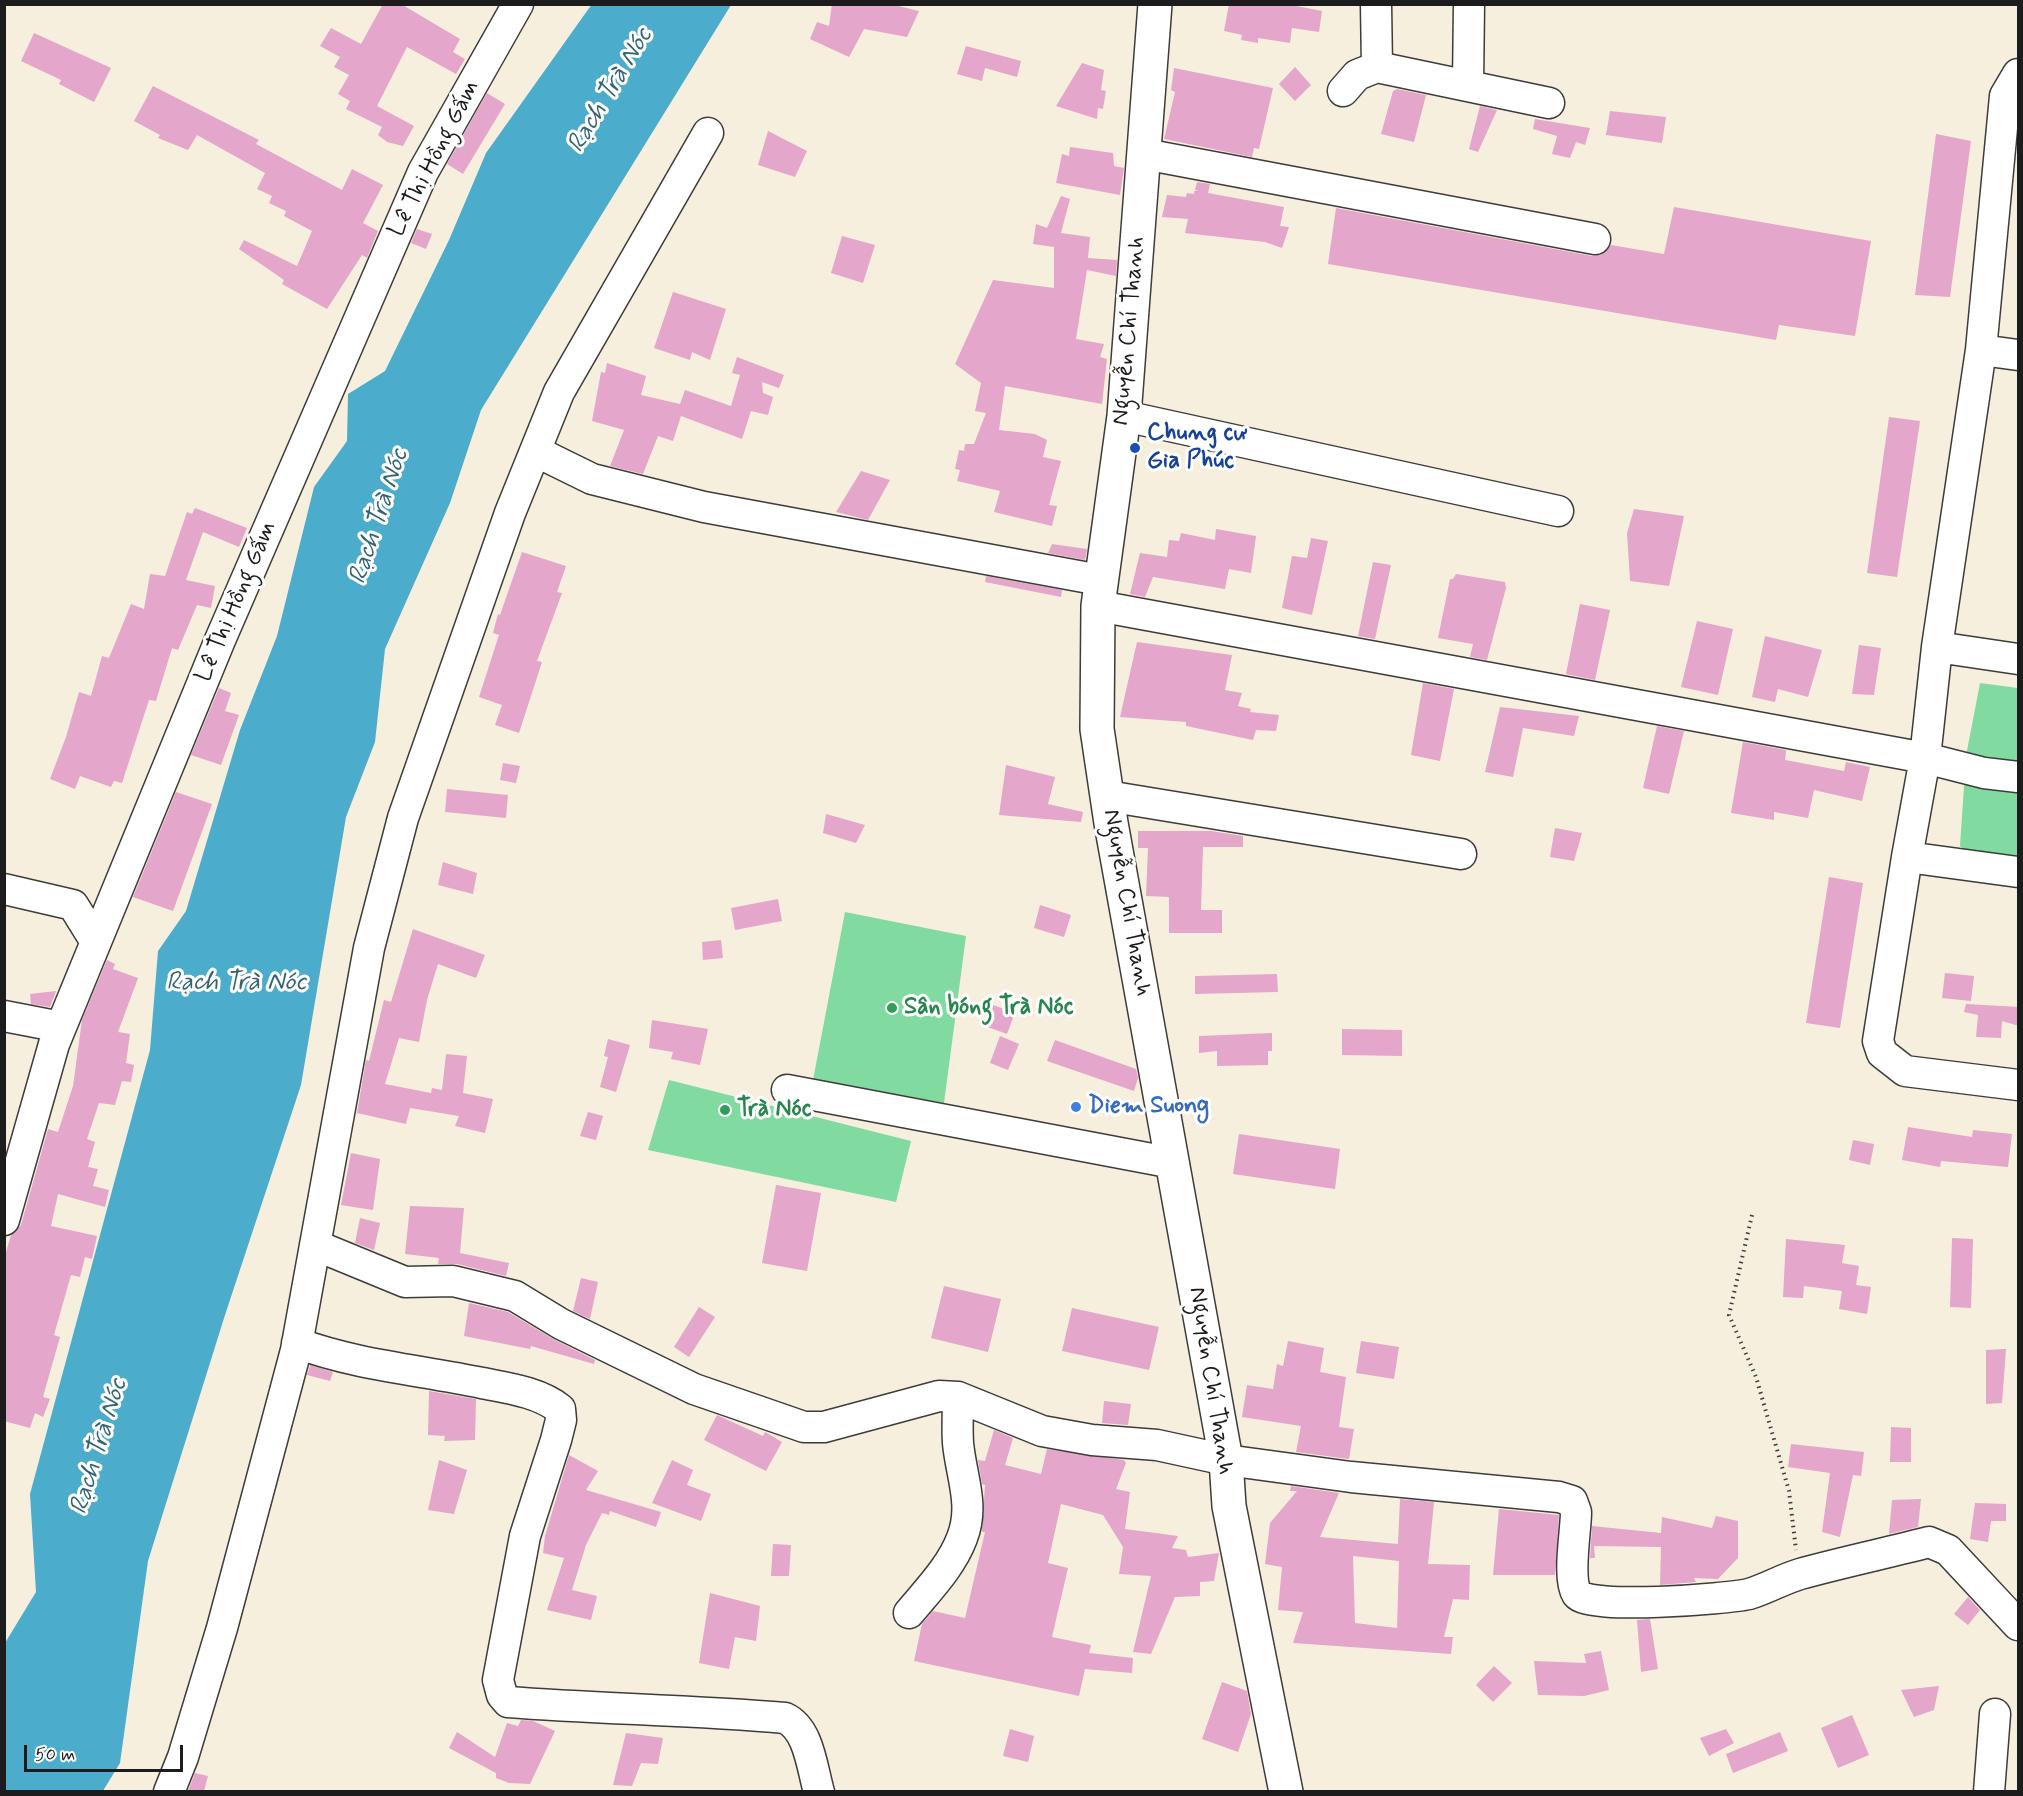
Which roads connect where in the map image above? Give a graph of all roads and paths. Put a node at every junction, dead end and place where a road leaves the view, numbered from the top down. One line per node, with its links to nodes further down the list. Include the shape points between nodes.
1 (518, 4): 28 (street, Lê Thị Hồng Gấm, via 423,172 220,640)
2 (1155, 4): 11 (main road, Nguyễn Chí Thanh)
3 (1376, 4): 5 (street)
4 (1469, 4): 7 (street)
5 (1377, 67): 7 (street); 8 (street, via 1357,75)
6 (2019, 74): 13 (street, via 2005,96)
7 (1468, 85): 9 (street)
8 (1343, 91)
9 (1549, 103)
10 (708, 133): 16 (street, via 559,392)
11 (1144, 154): 12 (street); 15 (main road, Nguyễn Chí Thanh)
12 (1595, 238)
13 (1981, 350): 14 (street); 19 (street)
14 (2019, 355)
15 (1124, 416): 17 (street); 18 (main road, Nguyễn Chí Thanh)
16 (535, 451): 18 (street, via 592,479); 37 (street, via 403,818 369,948)
17 (1558, 512)
18 (1099, 593): 21 (street); 23 (main road, Nguyễn Chí Thanh, via 1097,729)
19 (1936, 647): 20 (street); 21 (street)
20 (2019, 659)
21 (1925, 758): 22 (street, via 1984,773); 25 (street)
22 (2019, 777)
23 (1107, 796): 24 (street); 34 (main road, Nguyễn Chí Thanh)
24 (1461, 854)
25 (1906, 857): 26 (street); 31 (street, via 1878,1041 1882,1053 1905,1071)
26 (2019, 872)
27 (4, 889): 28 (street, via 73,905)
28 (96, 942): 30 (street, Lê Thị Hồng Gấm)
29 (4, 1016): 30 (street)
30 (60, 1027): 33 (street, Lê Thị Hồng Gấm)
31 (2019, 1085)
32 (787, 1090): 34 (street)
33 (15, 1143): 36 (street, Lê Thị Hồng Gấm)
34 (1173, 1163): 40 (main road, Nguyễn Chí Thanh)
35 (1752, 1215): 41 (path, via 1729,1315 1756,1377 1789,1491)
36 (4, 1220)
37 (315, 1245): 38 (street); 39 (street, via 405,1282 453,1281 515,1296 561,1324 694,1389 804,1427 824,1427 939,1396)
38 (297, 1343): 45 (street, via 222,1628); 46 (street, via 327,1354 498,1386 550,1401 560,1409 559,1430 525,1536 498,1680 501,1695 508,1701 573,1707 785,1718 801,1731)
39 (958, 1397): 40 (street, via 1042,1431 1157,1445); 42 (street, via 958,1442 967,1490 967,1520 949,1564)
40 (1226, 1460): 41 (street, via 1572,1501 1576,1512 1574,1582 1585,1600 1636,1603 1748,1594); 47 (main road, Nguyễn Chí Thanh, via 1229,1506)
41 (1798, 1574): 43 (street, via 1929,1542 1947,1550)
42 (909, 1613)
43 (2019, 1625)
44 (1995, 1714): 48 (street)
45 (169, 1791)
46 (819, 1791)
47 (1287, 1791)
48 (1989, 1791)

